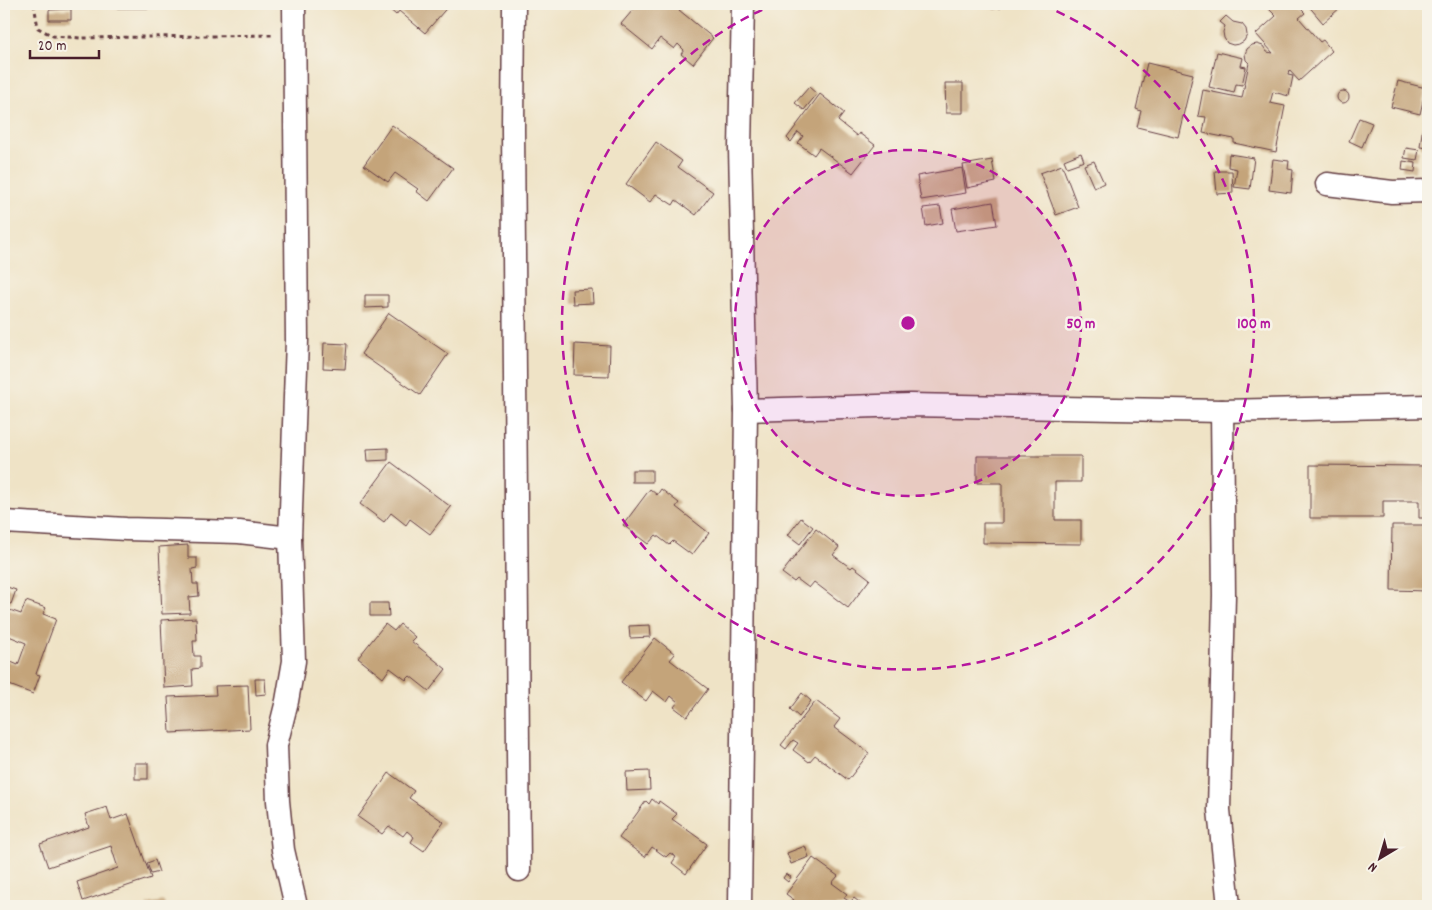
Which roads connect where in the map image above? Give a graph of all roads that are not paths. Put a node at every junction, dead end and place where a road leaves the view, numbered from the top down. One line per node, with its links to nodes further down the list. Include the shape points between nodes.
1 (294, 4): 10 (street, via 297,340)
2 (514, 4): 11 (street)
3 (743, 4): 7 (street, via 740,148)
4 (1327, 184): 5 (street, via 1392,192)
5 (1428, 191)
6 (1428, 406): 8 (street)
7 (746, 410): 8 (street, via 910,405); 13 (street)
8 (1222, 411): 14 (street, via 1224,596 1219,810)
9 (4, 522): 10 (street, via 126,530 239,532)
10 (290, 538): 12 (street, via 294,661 276,745 283,850)
11 (519, 870)
12 (296, 906)
13 (740, 906)
14 (1229, 906)

